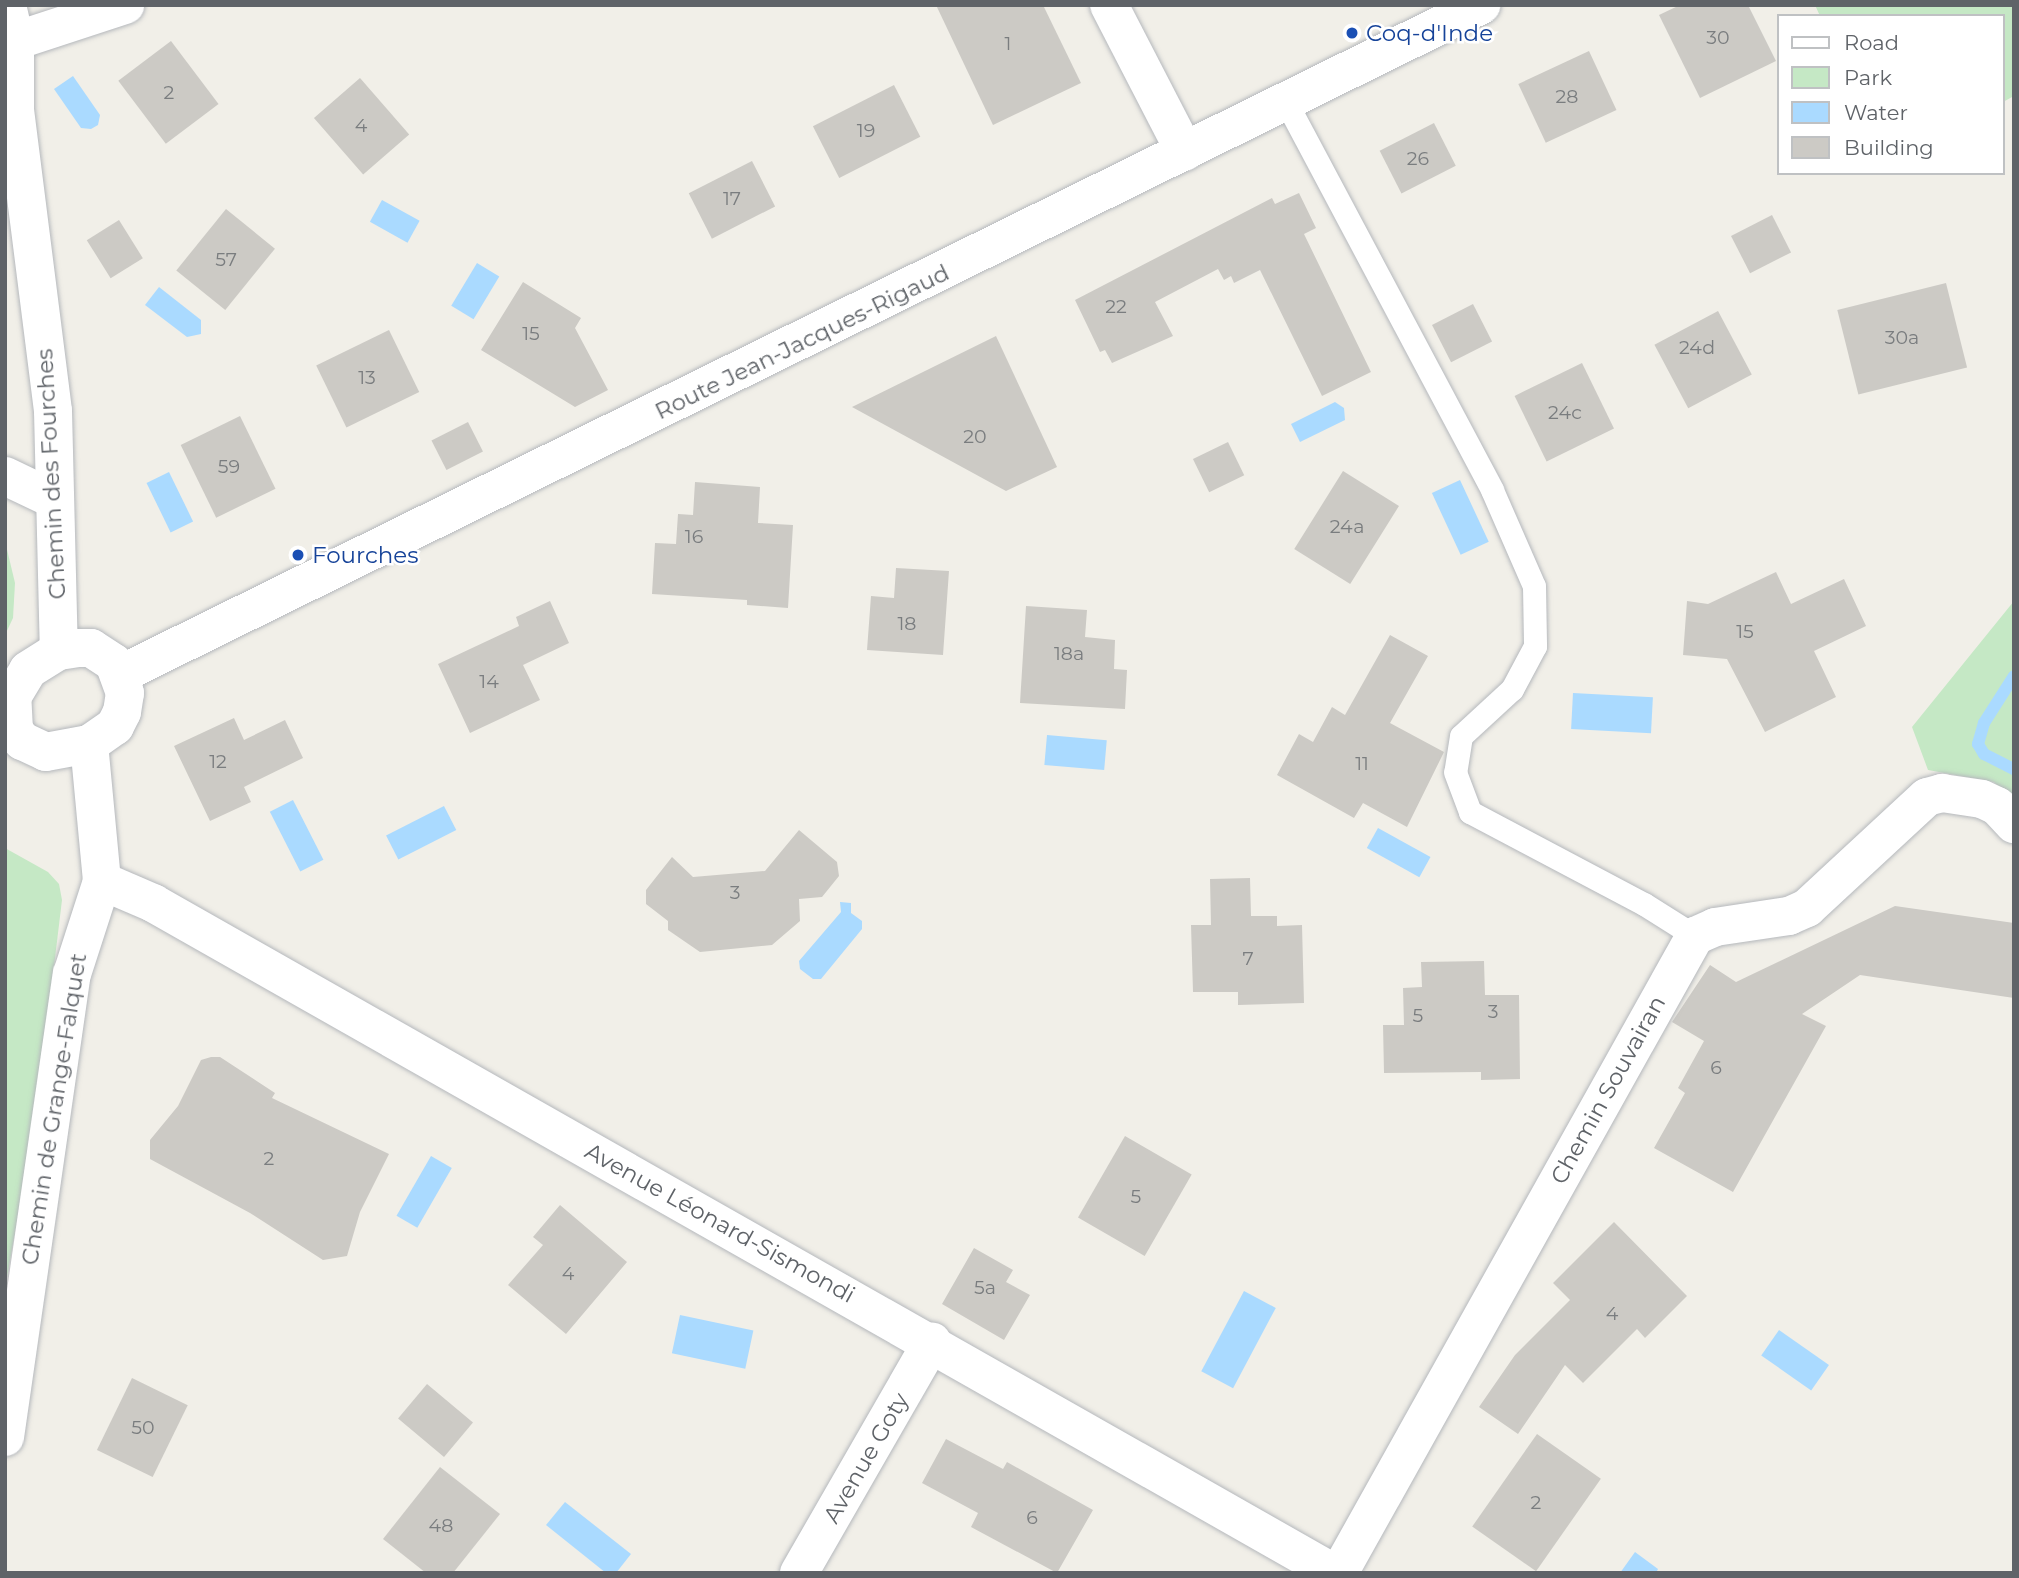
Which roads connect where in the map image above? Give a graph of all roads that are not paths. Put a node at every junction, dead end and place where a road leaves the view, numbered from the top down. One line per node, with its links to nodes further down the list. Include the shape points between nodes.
1 (125, 5): 4 (street)
2 (1109, 5): 6 (street)
3 (1481, 5): 5 (street, Route Jean-Jacques-Rigaud)
4 (11, 23): 8 (street, Chemin des Fourches, via 15,110 53,411)
5 (1286, 102): 6 (street, Route Jean-Jacques-Rigaud); 15 (lane, via 1492,490 1534,586 1535,646 1512,689 1461,736 1455,772 1470,812)
6 (1185, 152): 10 (street, Route Jean-Jacques-Rigaud)
7 (5, 476): 8 (street)
8 (52, 499): 9 (street, Chemin des Fourches)
9 (59, 651): 10 (street, via 92,649 105,655); 11 (street, via 28,670 17,684)
10 (121, 674): 12 (street, via 122,712 114,726)
11 (9, 732): 12 (street, via 46,752)
12 (89, 744): 14 (street, Chemin de Grange-Falquet)
13 (2014, 824): 15 (street, via 1997,806 1982,799 1942,793 1927,797 1807,908 1789,916 1715,927)
14 (102, 881): 16 (street, Avenue Léonard-Sismondi, via 166,910); 17 (street, Chemin de Grange-Falquet, via 72,974)
15 (1695, 936): 19 (street, Chemin Souvairan)
16 (932, 1342): 18 (street, Avenue Goty); 19 (street, Avenue Léonard-Sismondi)
17 (5, 1437)
18 (799, 1573)
19 (1336, 1573)

